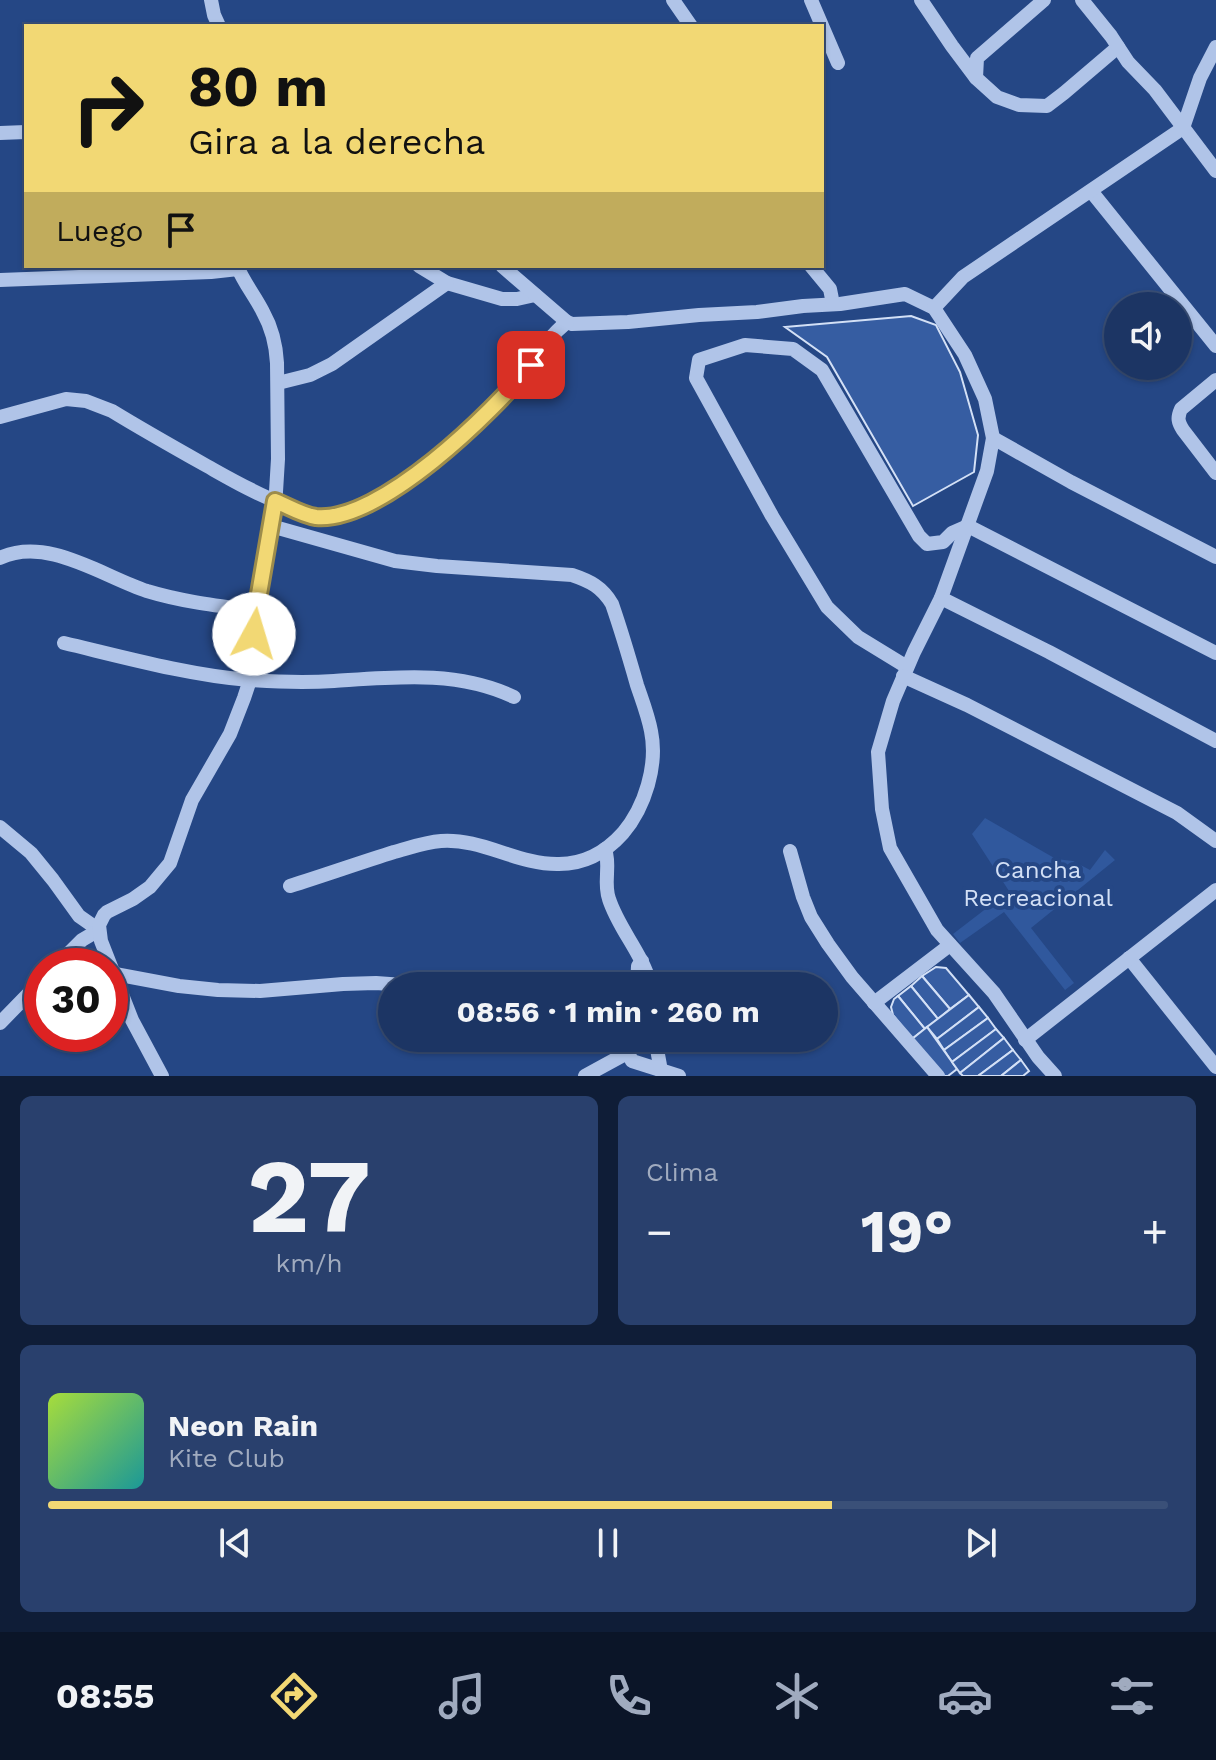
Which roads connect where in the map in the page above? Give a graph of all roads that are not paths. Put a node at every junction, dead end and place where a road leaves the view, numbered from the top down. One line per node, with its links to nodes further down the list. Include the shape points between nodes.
1 (211, 0): 7 (street)
2 (673, 0): 8 (street)
3 (811, 0): 9 (street)
4 (921, 0): 14 (street)
5 (1044, 0): 14 (street, via 977,58)
6 (1082, 0): 11 (street)
7 (215, 24)
8 (690, 24)
9 (821, 24)
10 (824, 30): 13 (street)
11 (1118, 47): 14 (street, via 1047,106 997,97); 15 (street)
12 (1216, 47): 15 (street)
13 (838, 63)
14 (976, 78)
15 (1183, 128): 18 (street); 19 (street)
16 (24, 132): 17 (street)
17 (0, 133)
18 (1216, 171)
19 (1091, 191): 29 (street, via 963,277); 31 (street)
20 (232, 268): 25 (street)
21 (238, 268): 33 (street, via 272,334)
22 (422, 268): 26 (street)
23 (504, 268): 27 (street)
24 (813, 268): 28 (street, via 830,289)
25 (0, 280)
26 (447, 283): 27 (street, via 502,299); 33 (street, via 332,364)
27 (535, 295): 30 (street)
28 (833, 304): 29 (street, via 905,294); 30 (street, via 628,322)
29 (934, 308): 35 (street, via 965,355 985,399)
30 (567, 322): 37 (street, via 510,392 398,487 338,514 315,517)
31 (1216, 346)
32 (1216, 380): 36 (street, via 1178,415 1178,423)
33 (278, 383): 37 (street)
34 (0, 417): 37 (street, via 66,399 95,403)
35 (993, 438): 39 (street); 40 (street)
36 (1216, 473)
37 (275, 501): 38 (street)
38 (271, 526): 43 (street); 52 (street, via 395,561 572,575 599,588 612,604 623,634 653,745 641,804 628,827)
39 (968, 526): 42 (street); 45 (street); 46 (street, via 943,542 927,544 919,536 822,370 793,349 745,345 699,360 696,378 827,607)
40 (1216, 557)
41 (0, 558): 43 (street, via 42,551 147,591)
42 (941, 598): 46 (street); 49 (street)
43 (257, 611): 47 (street)
44 (64, 643): 47 (street)
45 (1216, 653)
46 (905, 672): 51 (street, via 1177,813); 57 (street, via 878,752 882,809 890,848)
47 (250, 680): 48 (street, via 451,679); 56 (street, via 230,734 192,800 170,863 142,894 107,912)
48 (514, 697)
49 (1216, 741)
50 (0, 827): 56 (street, via 31,853 79,916)
51 (1216, 841)
52 (605, 849): 54 (street, via 580,861 547,864 473,843 434,841); 61 (street, via 608,898)
53 (790, 851): 67 (street, via 811,917)
54 (290, 886)
55 (1216, 890): 60 (street)
56 (99, 930): 58 (street); 59 (street)
57 (950, 945): 67 (street); 70 (street, via 994,993)
58 (74, 948)
59 (104, 948)
60 (1129, 958): 70 (street); 74 (street)
61 (642, 961): 62 (street); 63 (street)
62 (638, 972)
63 (646, 972)
64 (128, 976): 65 (street, via 218,990)
65 (378, 983)
66 (24, 998): 69 (street)
67 (874, 1003): 79 (street)
68 (128, 1009): 76 (street)
69 (0, 1023)
70 (1025, 1040): 80 (street)
71 (619, 1052): 77 (street)
72 (631, 1052): 75 (street, via 636,1064)
73 (658, 1052): 75 (street)
74 (1216, 1067)
75 (661, 1071): 78 (street)
76 (162, 1076)
77 (585, 1076)
78 (679, 1076)
79 (938, 1076)
80 (1055, 1076)

